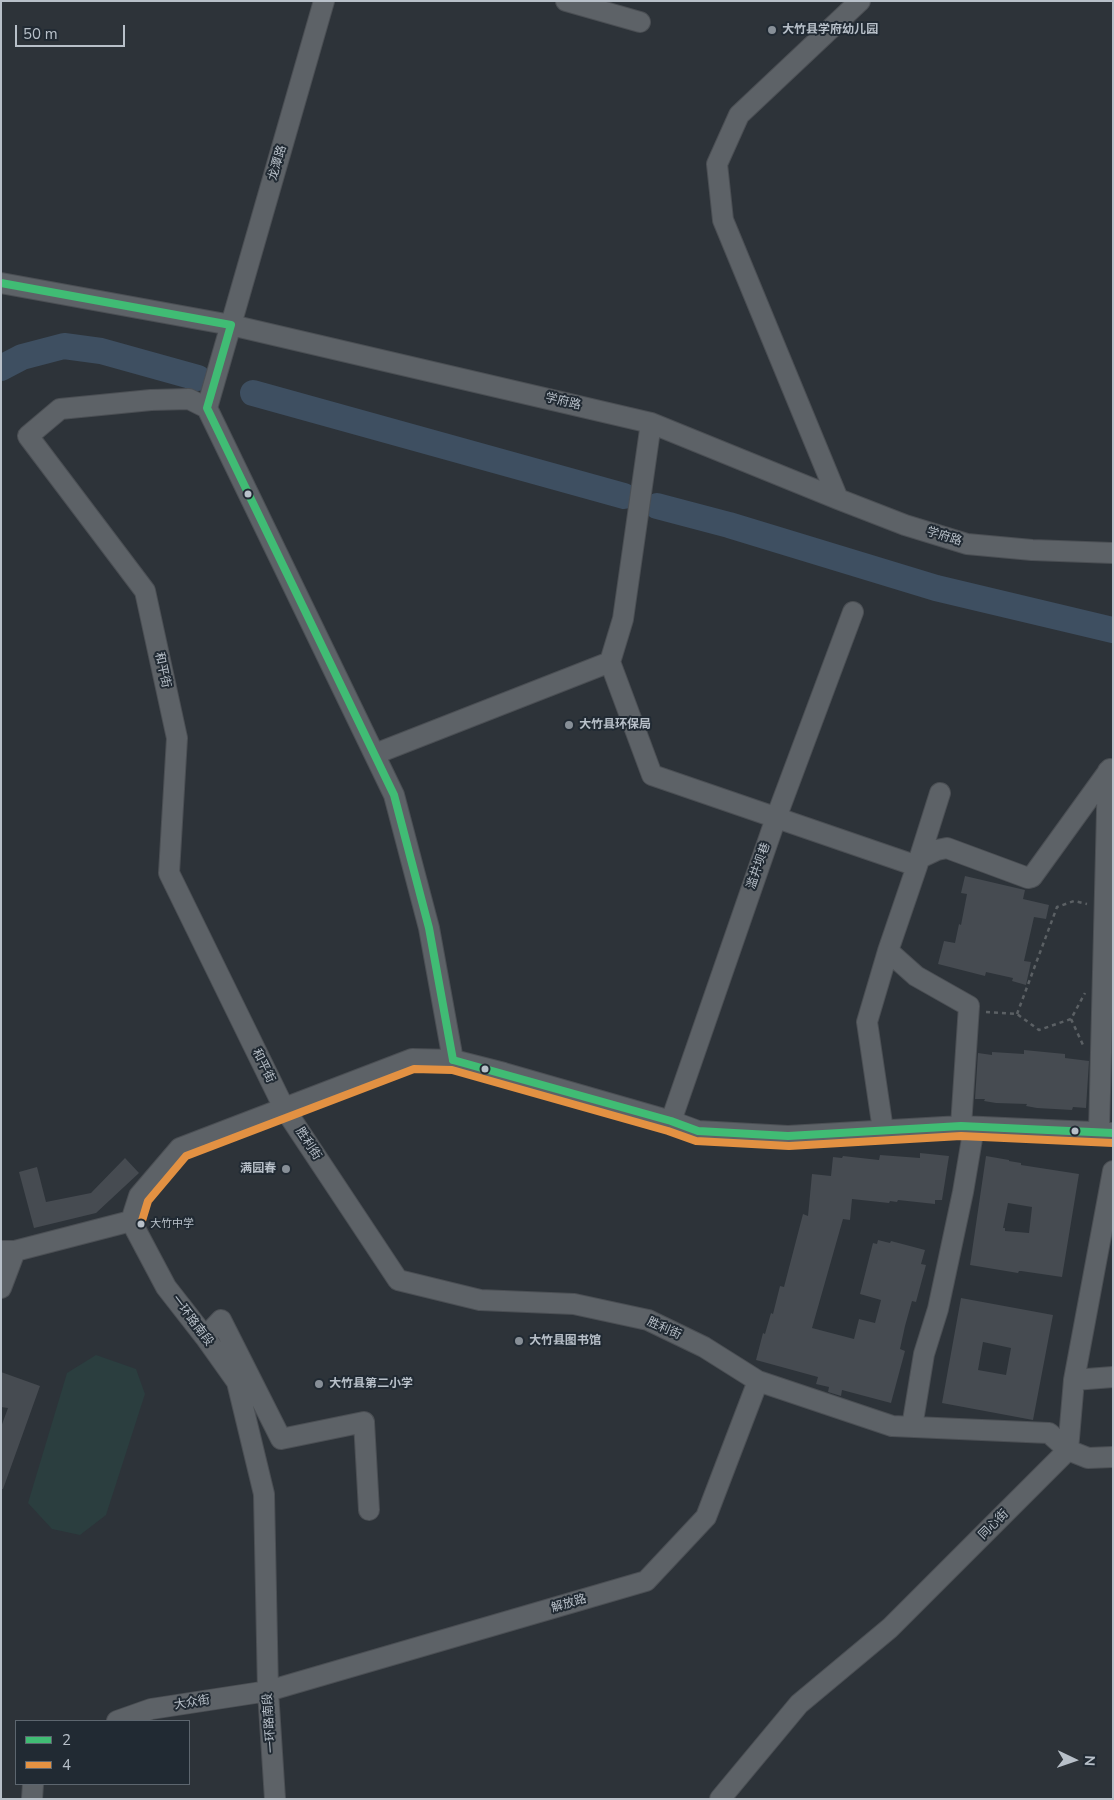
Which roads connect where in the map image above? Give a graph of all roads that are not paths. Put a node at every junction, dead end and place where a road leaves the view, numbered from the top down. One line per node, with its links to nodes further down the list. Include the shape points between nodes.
1 (324, 1): 6 (street, 龙潭路)
2 (566, 1): 4 (street)
3 (860, 1): 9 (street, via 739,115 717,164 723,220)
4 (640, 22)
5 (1, 284): 6 (street, 学府路)
6 (231, 325): 7 (street, 龙潭路); 8 (street, 学府路)
7 (207, 408): 13 (street); 21 (street, 和平街, via 189,399 60,409 28,436 145,591 177,738 169,873)
8 (651, 423): 9 (street, 学府路); 12 (street, via 623,618)
9 (838, 499): 10 (street, 学府路, via 968,544)
10 (1113, 553)
11 (853, 612): 16 (street, 滥井坝巷)
12 (610, 662): 13 (street); 16 (street, via 652,774)
13 (375, 754): 20 (street, via 394,795 429,928)
14 (1111, 768): 17 (street, via 1032,877 947,848 936,850); 18 (street)
15 (940, 793): 17 (street)
16 (776, 818): 17 (street); 22 (street, 滥井坝巷)
17 (919, 862): 19 (street)
18 (1102, 918): 25 (street)
19 (888, 951): 23 (street, via 916,976 969,1006); 24 (street, via 867,1022)
20 (453, 1060): 21 (street, via 412,1059); 22 (street)
21 (284, 1108): 27 (street, via 180,1148 139,1196); 33 (street, 胜利街, via 398,1280 480,1300 574,1304 648,1320 704,1348)
22 (672, 1121): 24 (street, via 698,1131 788,1136)
23 (967, 1127): 24 (street); 25 (street); 34 (street, via 963,1192 938,1309 924,1354)
24 (883, 1130)
25 (1106, 1133)
26 (1113, 1171): 32 (street)
27 (131, 1222): 28 (street); 30 (street, 一环路南段, via 166,1287)
28 (8, 1251): 29 (street)
29 (1, 1288)
30 (205, 1336): 37 (street, via 221,1320 281,1439 364,1422); 38 (street, 一环路南段, via 237,1382 264,1494)
31 (1113, 1378): 32 (street)
32 (1074, 1380): 35 (street)
33 (758, 1381): 34 (street, 胜利街, via 892,1426); 38 (street, 解放路, via 706,1517 646,1581)
34 (912, 1427): 35 (street, 胜利街, via 1049,1434)
35 (1068, 1450): 36 (street, 胜利街, via 1088,1458); 43 (street, 同心街, via 890,1628 799,1704)
36 (1113, 1456)
37 (369, 1510)
38 (268, 1691): 39 (street, 大众街, via 151,1710); 42 (street, 一环路南段)
39 (120, 1720)
40 (33, 1785): 41 (street)
41 (32, 1799)
42 (275, 1799)
43 (720, 1799)

